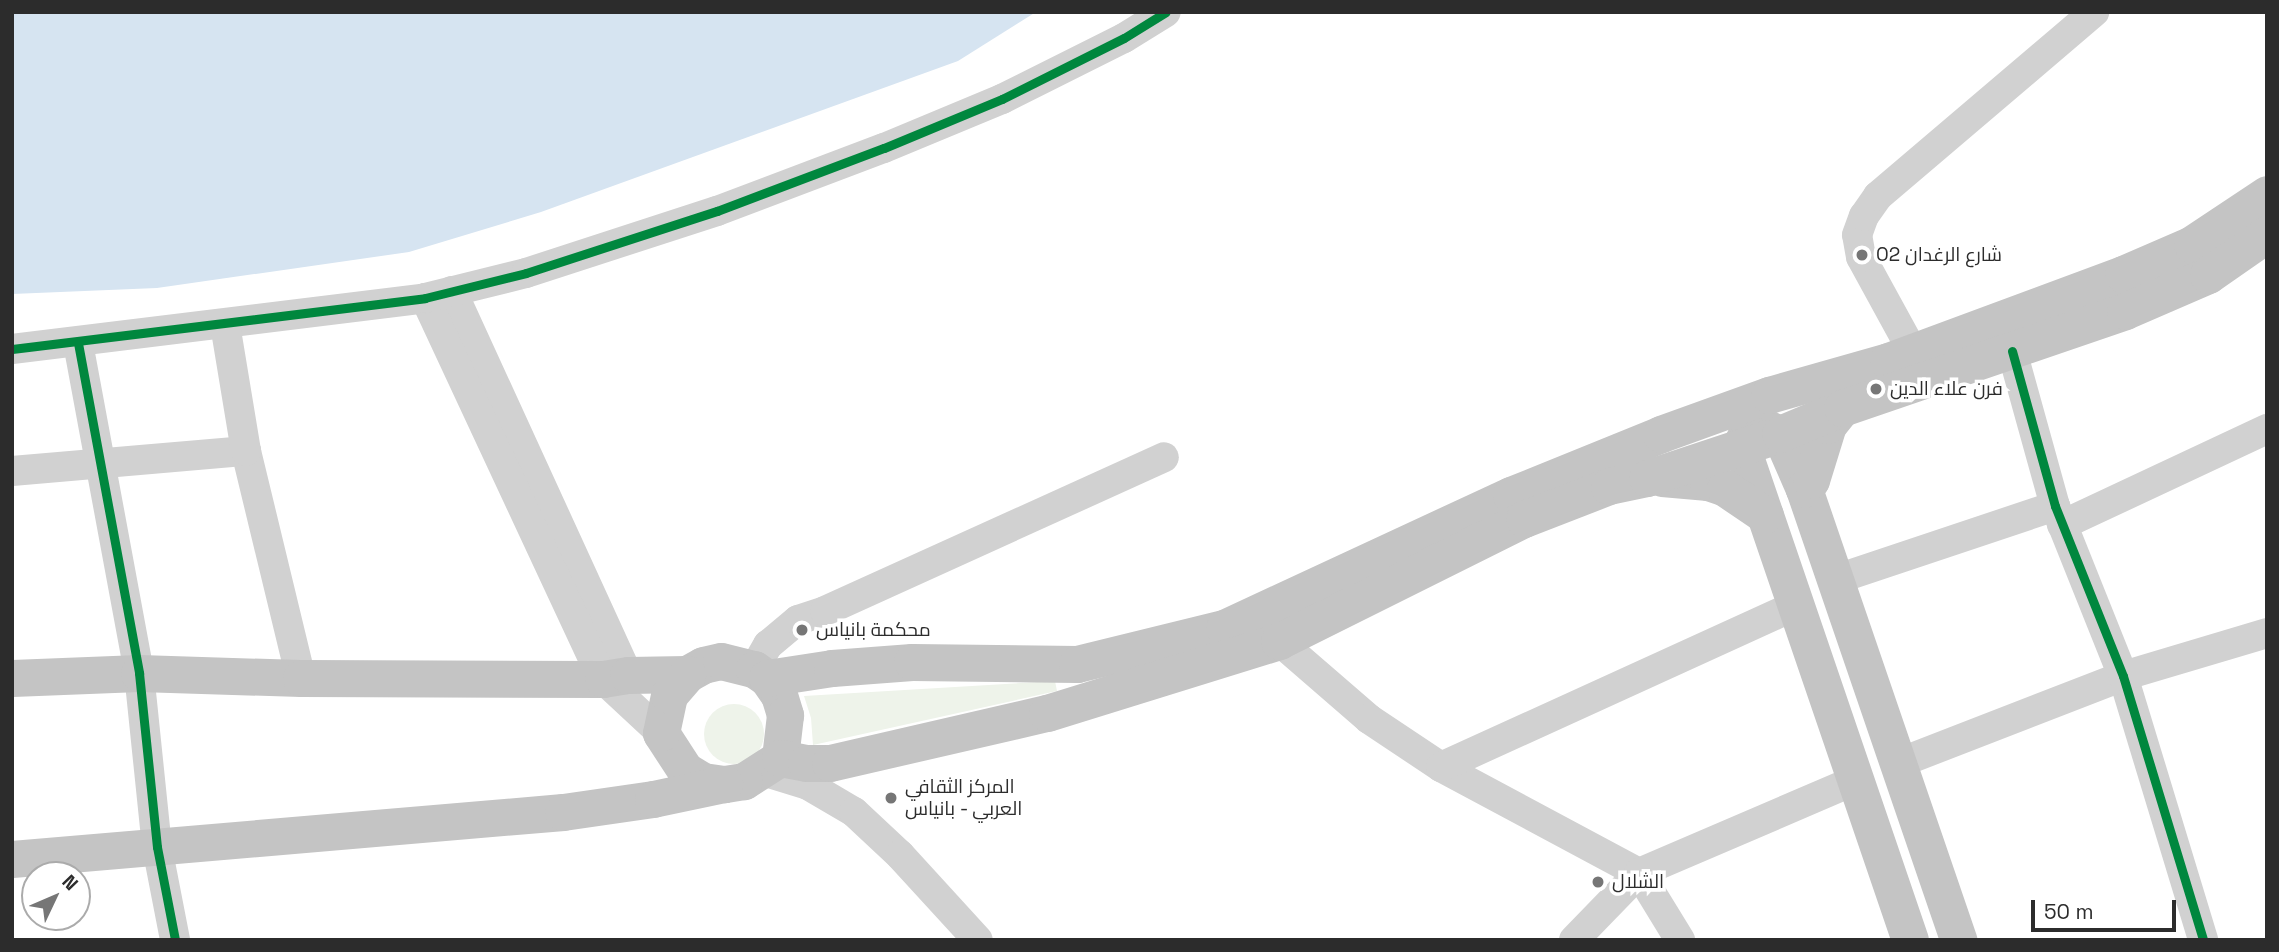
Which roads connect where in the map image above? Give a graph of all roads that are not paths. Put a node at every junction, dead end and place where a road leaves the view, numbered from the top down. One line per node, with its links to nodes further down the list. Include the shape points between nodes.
1 (1166, 12): 5 (street, via 1002,99 884,148 717,211 526,273)
2 (2094, 12): 10 (street, via 1878,197 1864,216 1857,235 1861,257)
3 (2267, 194): 10 (main road, via 2192,243)
4 (2267, 233): 9 (main road, via 2208,275 2125,311)
5 (438, 294): 6 (street); 32 (street)
6 (225, 324): 7 (street); 15 (street)
7 (78, 343): 8 (street); 17 (street)
8 (12, 349)
9 (2012, 351): 10 (main road); 22 (street)
10 (1907, 365): 11 (main road); 13 (main road, via 1827,391); 14 (main road, via 1769,395)
11 (1842, 408): 13 (main road); 20 (main road, via 1828,425)
12 (2267, 429): 22 (street)
13 (1758, 434): 14 (main road); 19 (main road); 20 (main road); 21 (main road)
14 (1661, 435): 27 (main road, via 1511,495 1224,628)
15 (246, 451): 17 (street); 34 (street)
16 (1164, 457): 30 (street, via 798,620 768,645)
17 (99, 464): 18 (street); 28 (street)
18 (12, 471)
19 (1647, 478): 21 (main road, via 1708,482); 26 (main road, via 1609,485 1524,519)
20 (1804, 489): 23 (main road)
21 (1765, 514): 24 (main road)
22 (2058, 515): 23 (street); 31 (street)
23 (1837, 579): 37 (main road)
24 (1795, 606): 39 (street); 40 (main road)
25 (2267, 633): 31 (street)
26 (1279, 641): 35 (main road); 39 (street, via 1369,719)
27 (1077, 664): 30 (main road, via 912,662); 35 (main road)
28 (139, 673): 33 (main road); 34 (main road); 42 (street)
29 (687, 674): 30 (main road, via 721,661); 32 (main road); 36 (main road, via 669,695)
30 (761, 674): 38 (main road, via 779,695 785,715)
31 (2123, 676): 37 (street); 51 (street)
32 (616, 677): 34 (main road); 36 (street)
33 (12, 678)
34 (301, 678)
35 (1089, 699): 38 (main road, via 1047,713 830,763)
36 (660, 733): 41 (main road, via 685,770 703,781)
37 (1899, 763): 50 (main road)
38 (771, 765): 41 (main road, via 744,781); 46 (street, via 854,812)
39 (1441, 767): 44 (street)
40 (1854, 780): 44 (street); 49 (main road)
41 (724, 784): 42 (main road, via 563,812)
42 (157, 847): 43 (main road); 45 (street)
43 (12, 859)
44 (1639, 873): 47 (street); 48 (street)
45 (174, 940)
46 (978, 940)
47 (1574, 940)
48 (1680, 940)
49 (1910, 940)
50 (1958, 940)
51 (2203, 940)

